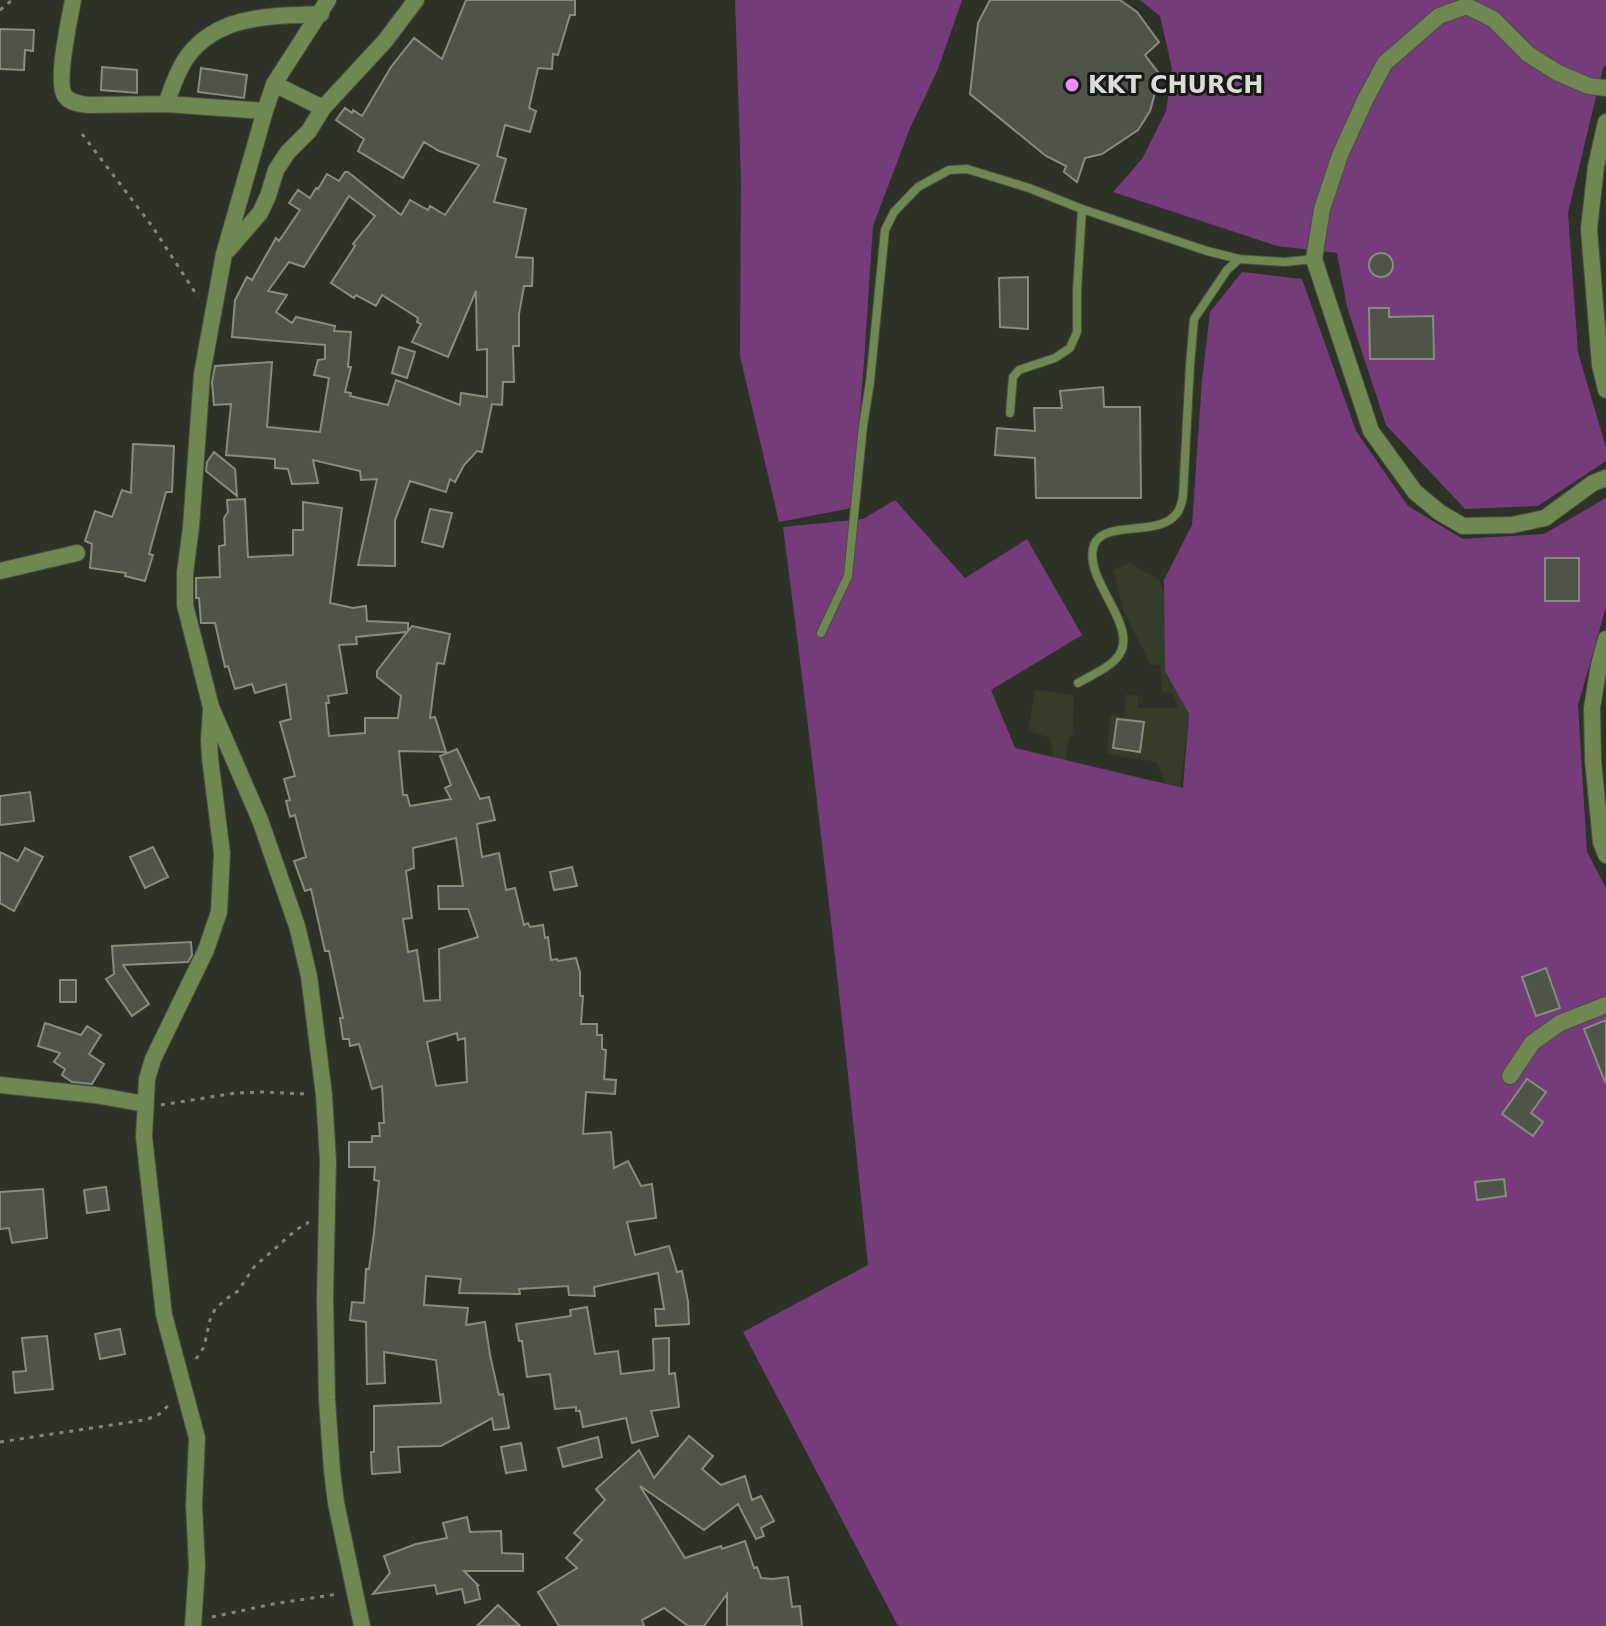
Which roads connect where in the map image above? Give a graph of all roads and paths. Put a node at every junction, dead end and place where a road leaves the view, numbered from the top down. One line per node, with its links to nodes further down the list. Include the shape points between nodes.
1 (12, 0): 5 (path)
2 (73, 0): 8 (street, via 61,72 65,96 88,105)
3 (416, 0): 9 (street)
4 (325, 7): 6 (street); 8 (street, via 217,29 186,57)
5 (0, 10)
6 (274, 84): 9 (street); 10 (street)
7 (1606, 88): 16 (street, via 1558,73 1528,54 1493,19 1467,6 1439,16 1385,63 1366,98 1322,209)
8 (166, 104): 10 (street)
9 (323, 108): 14 (street, via 276,170 260,213)
10 (265, 111): 14 (street)
11 (1606, 122): 18 (street, via 1589,229)
12 (82, 134): 17 (path, via 152,226)
13 (1082, 209): 15 (lane); 19 (lane, via 1077,332 1070,348 1013,377); 23 (lane, via 958,169 918,187 894,212 885,230 848,576)
14 (224, 254): 17 (street)
15 (1239, 259): 16 (lane); 25 (lane, via 1194,319 1179,511 1170,521 1147,528 1106,533 1094,545 1097,576 1123,629 1123,647 1105,668)
16 (1314, 259): 20 (street, via 1371,431 1415,492 1439,512 1463,526 1512,525 1545,518)
17 (211, 317): 26 (street, via 185,573 185,605)
18 (1606, 390)
19 (1010, 413)
20 (1606, 478)
21 (77, 553): 22 (street)
22 (0, 571)
23 (821, 633)
24 (1606, 639): 27 (street, via 1592,708)
25 (1078, 683)
26 (211, 707): 31 (street, via 260,820 297,926); 32 (street, via 210,758 222,853 219,912 153,1059)
27 (1606, 855)
28 (1606, 1005): 29 (street, via 1560,1023 1532,1043)
29 (1510, 1076)
30 (0, 1085): 32 (street)
31 (324, 1095): 32 (path, via 236,1093); 33 (street)
32 (145, 1106): 34 (street, via 156,1259)
33 (327, 1213): 34 (path, via 290,1235 215,1309 204,1347); 36 (street, via 332,1471)
34 (182, 1383): 35 (path, via 157,1416); 37 (street, via 197,1438)
35 (0, 1442)
36 (356, 1598): 37 (path, via 317,1596); 38 (street)
37 (193, 1624)
38 (362, 1626)

